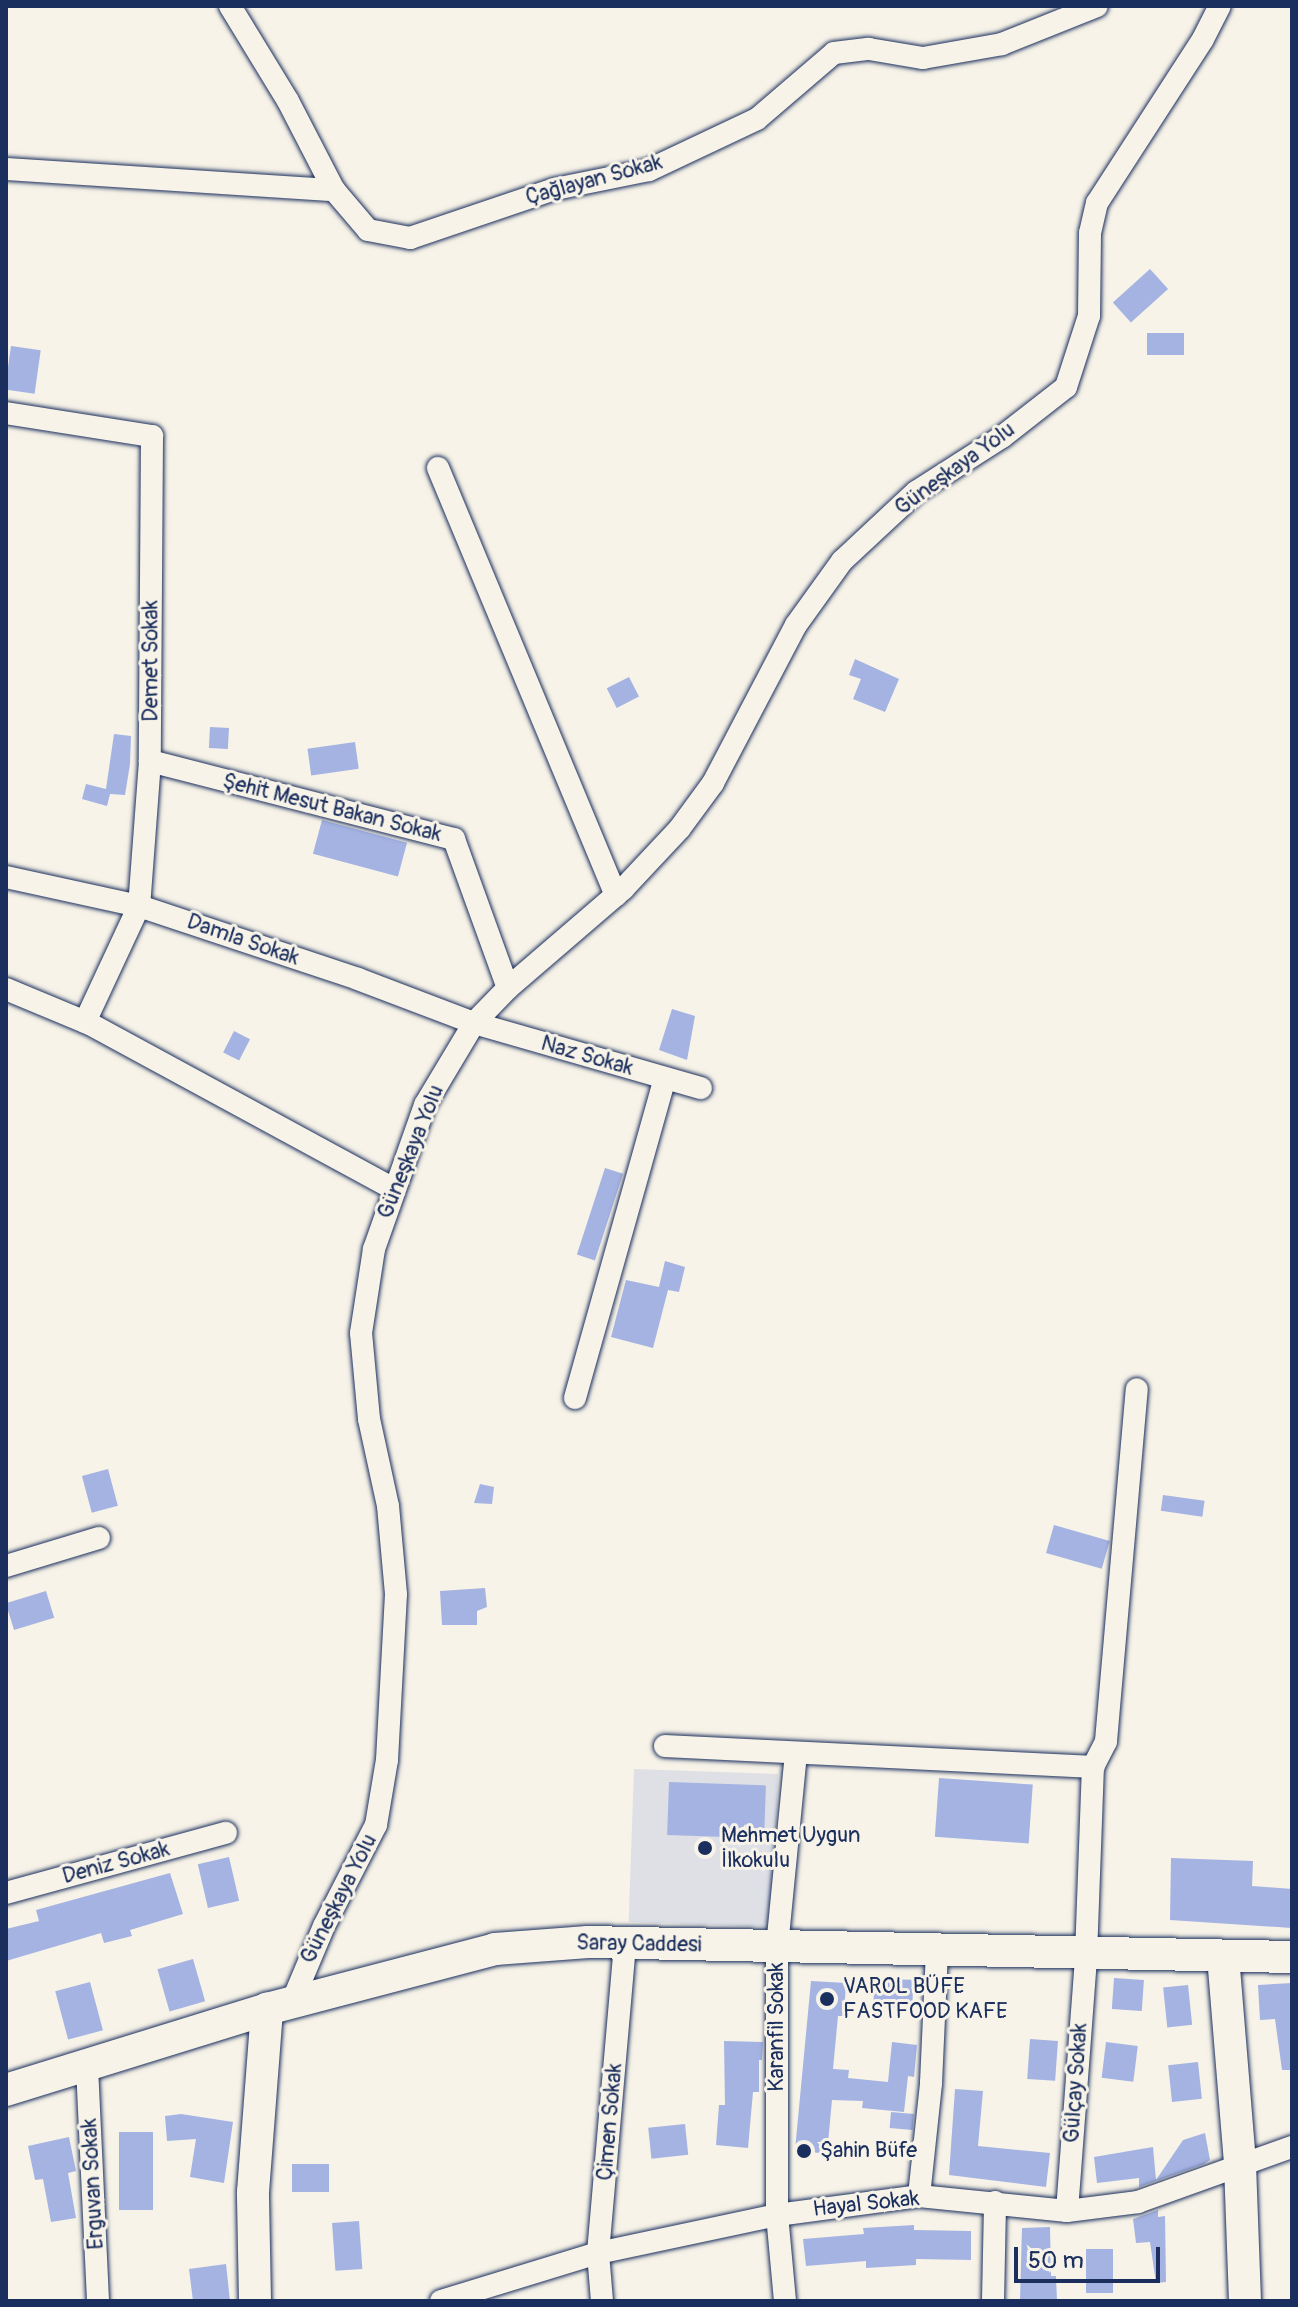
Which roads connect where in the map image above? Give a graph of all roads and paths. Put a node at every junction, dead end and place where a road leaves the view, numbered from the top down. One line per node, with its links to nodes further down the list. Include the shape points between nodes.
1 (230, 6): 5 (street, Çağlayan Sokak)
2 (1097, 6): 5 (street, Çağlayan Sokak, via 989,46 923,58 869,49 834,53 757,119 649,170 555,189 410,238 368,230)
3 (1220, 6): 10 (street, Güneşkaya Yolu, via 1097,203 1090,233 1089,316 1066,387 1002,437 916,492 842,561 796,625 713,783 680,828)
4 (6, 169): 5 (street)
5 (334, 190)
6 (6, 413): 8 (street, Demet Sokak, via 152,436)
7 (438, 468): 10 (street)
8 (150, 761): 11 (street, Demet Sokak); 12 (street, Şehit Mesut Bakan Sokak, via 454,839)
9 (6, 877): 11 (street, Damla Sokak)
10 (616, 895): 12 (street, Güneşkaya Yolu)
11 (139, 906): 14 (street, Demet Sokak); 15 (street, Damla Sokak)
12 (508, 988): 15 (street, Güneşkaya Yolu)
13 (6, 989): 14 (street)
14 (85, 1022): 18 (street)
15 (474, 1023): 16 (street, Naz Sokak); 18 (street, Güneşkaya Yolu, via 425,1105)
16 (665, 1078): 17 (street, Naz Sokak); 20 (street)
17 (701, 1088)
18 (394, 1189): 34 (street, Güneşkaya Yolu, via 374,1249 361,1333 396,1594 387,1760 376,1825)
19 (1137, 1389): 25 (street, Gülçay Sokak, via 1106,1741)
20 (575, 1398)
21 (99, 1538): 22 (street)
22 (6, 1566)
23 (665, 1746): 24 (street)
24 (796, 1754): 25 (street); 29 (street, Karanfil Sokak)
25 (1093, 1767): 31 (street, Gülçay Sokak)
26 (226, 1833): 27 (street, Deniz Sokak)
27 (6, 1893)
28 (625, 1943): 29 (street, Saray Caddesi); 34 (street, Saray Caddesi, via 495,1949); 43 (street, Çimen Sokak)
29 (777, 1947): 30 (street, Saray Caddesi); 42 (street, Karanfil Sokak)
30 (937, 1950): 31 (street, Saray Caddesi); 39 (street)
31 (1086, 1956): 32 (street, Saray Caddesi); 41 (street, Gülçay Sokak)
32 (1223, 1956): 33 (street, Saray Caddesi); 38 (street)
33 (1292, 1957)
34 (280, 2006): 35 (street, Saray Caddesi); 45 (street, Güneşkaya Yolu, via 253,2192)
35 (87, 2067): 36 (street, Saray Caddesi); 44 (street, Erguvan Sokak)
36 (6, 2090)
37 (1292, 2147): 38 (street, Hayal Sokak)
38 (1240, 2165): 41 (street, Hayal Sokak, via 1138,2202); 50 (street)
39 (919, 2196): 40 (street, Hayal Sokak); 42 (street, Hayal Sokak)
40 (995, 2202): 41 (street, Hayal Sokak); 49 (street)
41 (1067, 2211)
42 (777, 2215): 43 (street, Hayal Sokak); 48 (street, Karanfil Sokak)
43 (598, 2253): 46 (street, Hayal Sokak); 47 (street, Çimen Sokak)
44 (98, 2301)
45 (255, 2301)
46 (441, 2301)
47 (602, 2301)
48 (785, 2301)
49 (993, 2301)
50 (1245, 2301)

